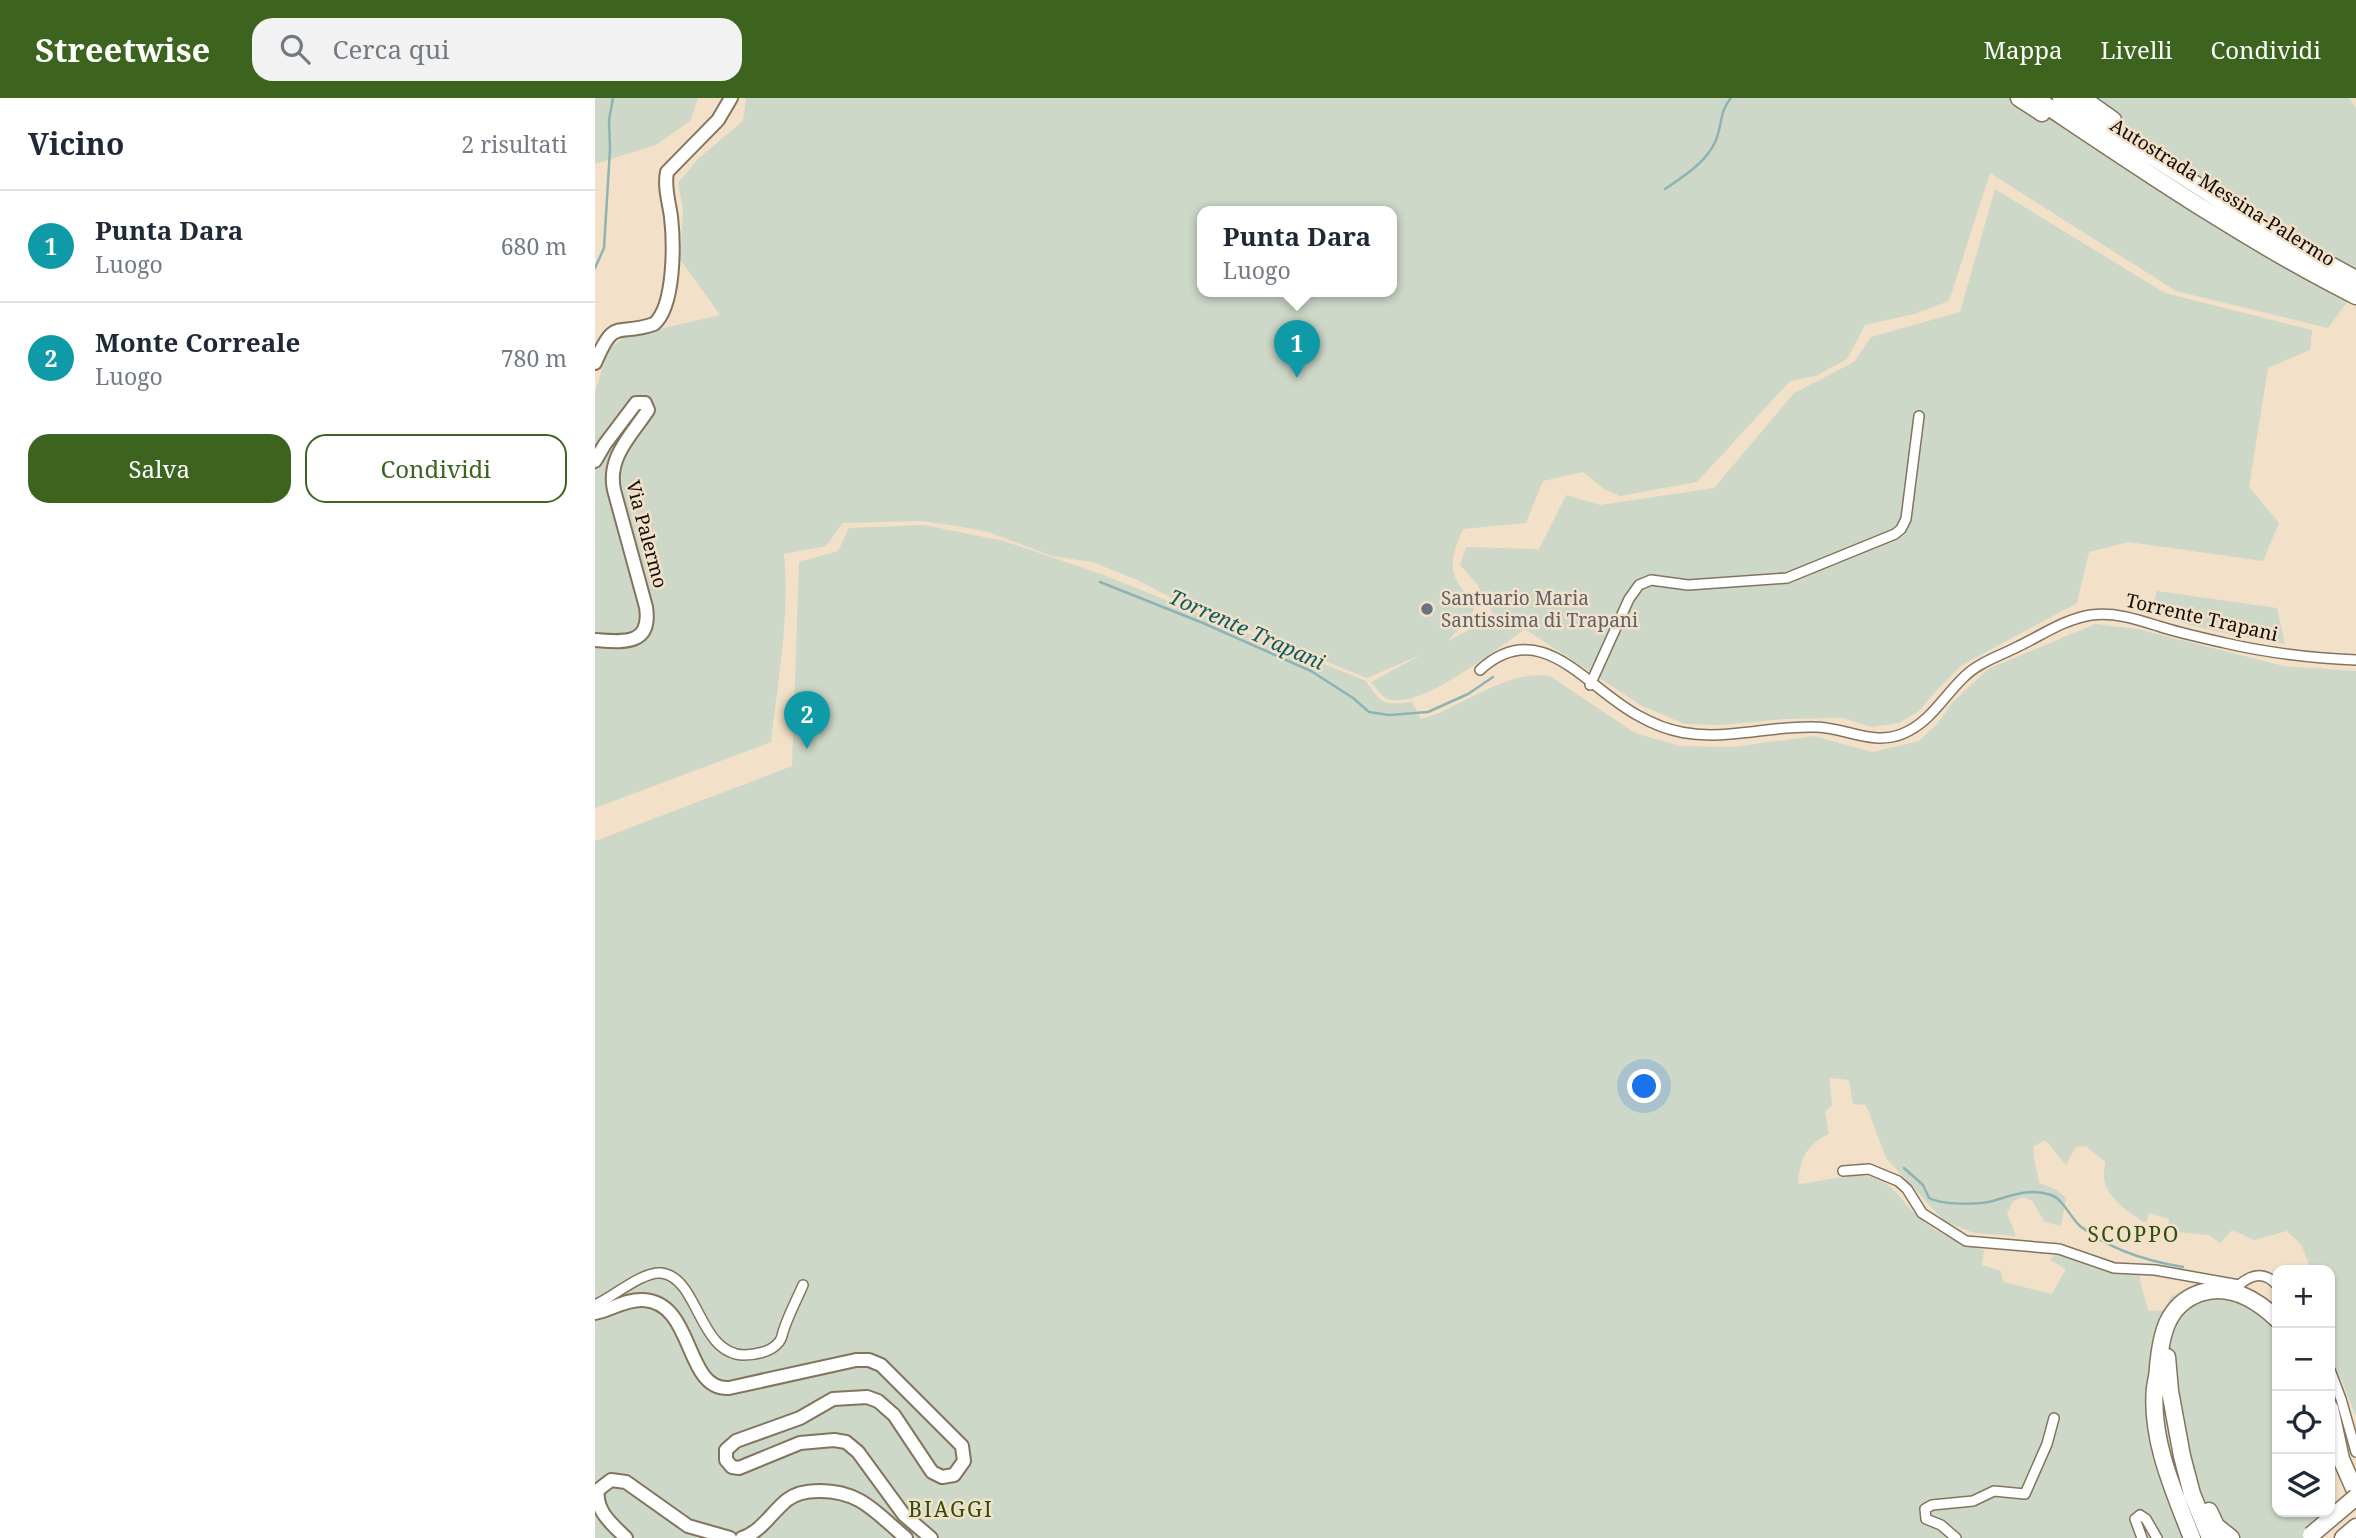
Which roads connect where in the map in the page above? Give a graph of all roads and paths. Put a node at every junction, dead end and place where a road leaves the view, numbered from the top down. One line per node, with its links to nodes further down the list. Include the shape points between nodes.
1 (731, 98): 10 (main road, via 718,120 667,172 672,245 664,311 654,324 613,332)
2 (2019, 98): 6 (highway, via 2111,158)
3 (2035, 98): 6 (highway, Autostrada Messina-Palermo)
4 (2061, 98): 6 (highway, Autostrada Messina-Palermo)
5 (2082, 98): 6 (highway, via 2121,126)
6 (2157, 170): 7 (highway, Autostrada Messina-Palermo)
7 (2263, 237): 8 (highway, Autostrada Messina-Palermo); 9 (highway, Autostrada Messina-Palermo)
8 (2356, 279)
9 (2356, 296)
10 (595, 363)
11 (1919, 416): 16 (street, via 1906,519 1895,534 1787,578 1688,585 1656,579 1642,583 1629,599)
12 (595, 461): 13 (main road, Via Palermo, via 636,404 645,402 648,410 616,458 612,475 647,624 641,635 629,641)
13 (595, 640)
14 (2356, 662): 16 (street, via 2316,662 2249,652 2133,621 2093,619 2059,629 1980,669 1926,725 1906,737 1880,743 1818,730 1683,738 1633,718)
15 (1480, 670): 16 (street, via 1516,655 1540,654)
16 (1590, 683)
17 (1843, 1171): 18 (street, via 1869,1169 1898,1181 1922,1213 1966,1241 2059,1249 2114,1268 2155,1270 2239,1285 2253,1275)
18 (2272, 1281)
19 (803, 1285): 20 (street, via 781,1342 752,1355 735,1355 721,1348 669,1275 642,1276)
20 (595, 1305)
21 (595, 1313): 39 (main road, via 636,1300 664,1307 677,1322 707,1382 717,1388 856,1360 881,1365 960,1443 964,1461 954,1475 942,1477 932,1472 894,1415 878,1401 863,1397 833,1399 800,1418 736,1441 726,1450 726,1460 739,1468 800,1443 846,1443 858,1452 908,1519)
22 (2272, 1315): 24 (highway, via 2239,1294 2199,1293 2169,1318 2159,1346)
23 (2276, 1328): 26 (highway, via 2230,1298 2207,1298 2187,1309 2173,1327 2168,1346)
24 (2158, 1370): 43 (highway, via 2155,1407 2160,1444); 44 (highway, via 2179,1483)
25 (2335, 1383): 29 (street)
26 (2176, 1417): 45 (highway, via 2186,1476); 46 (highway, via 2207,1508 2216,1526)
27 (2054, 1418): 40 (street, via 2027,1493 1997,1491 1973,1501 1926,1509 1926,1519)
28 (2335, 1432): 31 (highway)
29 (2356, 1452)
30 (2332, 1454): 32 (highway)
31 (2356, 1495): 34 (highway, bridge)
32 (2356, 1509)
33 (2356, 1527): 47 (highway)
34 (2307, 1537)
35 (626, 1538): 36 (main road, via 597,1504 598,1490 611,1480 626,1482 688,1526)
36 (730, 1538)
37 (741, 1538): 38 (main road, via 791,1497 814,1490 855,1497)
38 (906, 1538)
39 (931, 1538)
40 (1955, 1538)
41 (2142, 1538): 42 (street, via 2135,1519 2138,1515 2146,1519)
42 (2157, 1538)
43 (2192, 1538)
44 (2200, 1538)
45 (2210, 1538)
46 (2231, 1538)
47 (2343, 1538)

